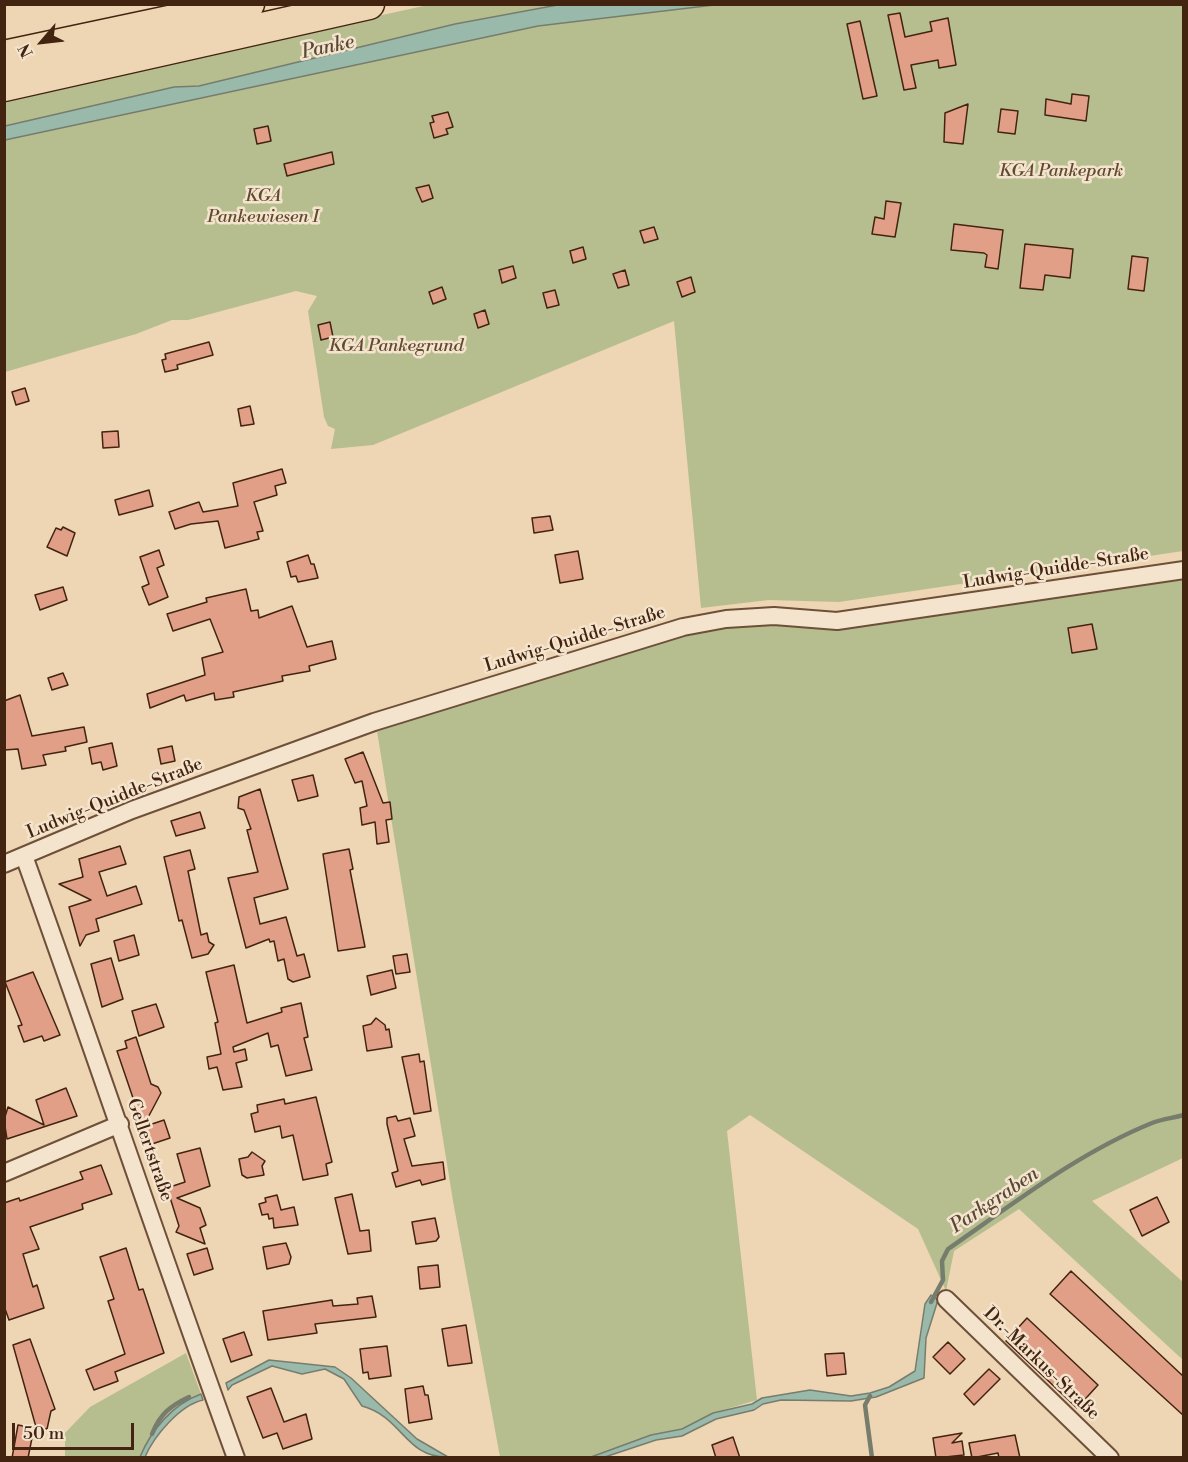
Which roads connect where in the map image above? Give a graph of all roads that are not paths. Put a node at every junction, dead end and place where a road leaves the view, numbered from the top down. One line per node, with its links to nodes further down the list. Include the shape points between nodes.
1 (249, 4): 3 (highway)
2 (369, 4): 4 (highway)
3 (4, 56)
4 (4, 86)
5 (1184, 570): 6 (street, Ludwig-Quidde-Straße, via 837,621 774,616 683,627 374,722 132,810)
6 (24, 856): 7 (street, Ludwig-Quidde-Straße); 8 (street, Gellertstraße)
7 (4, 864)
8 (120, 1124): 9 (street); 11 (street, Gellertstraße)
9 (4, 1173)
10 (946, 1299): 12 (street, Dr.-Markus-Straße)
11 (236, 1458)
12 (1110, 1458)

